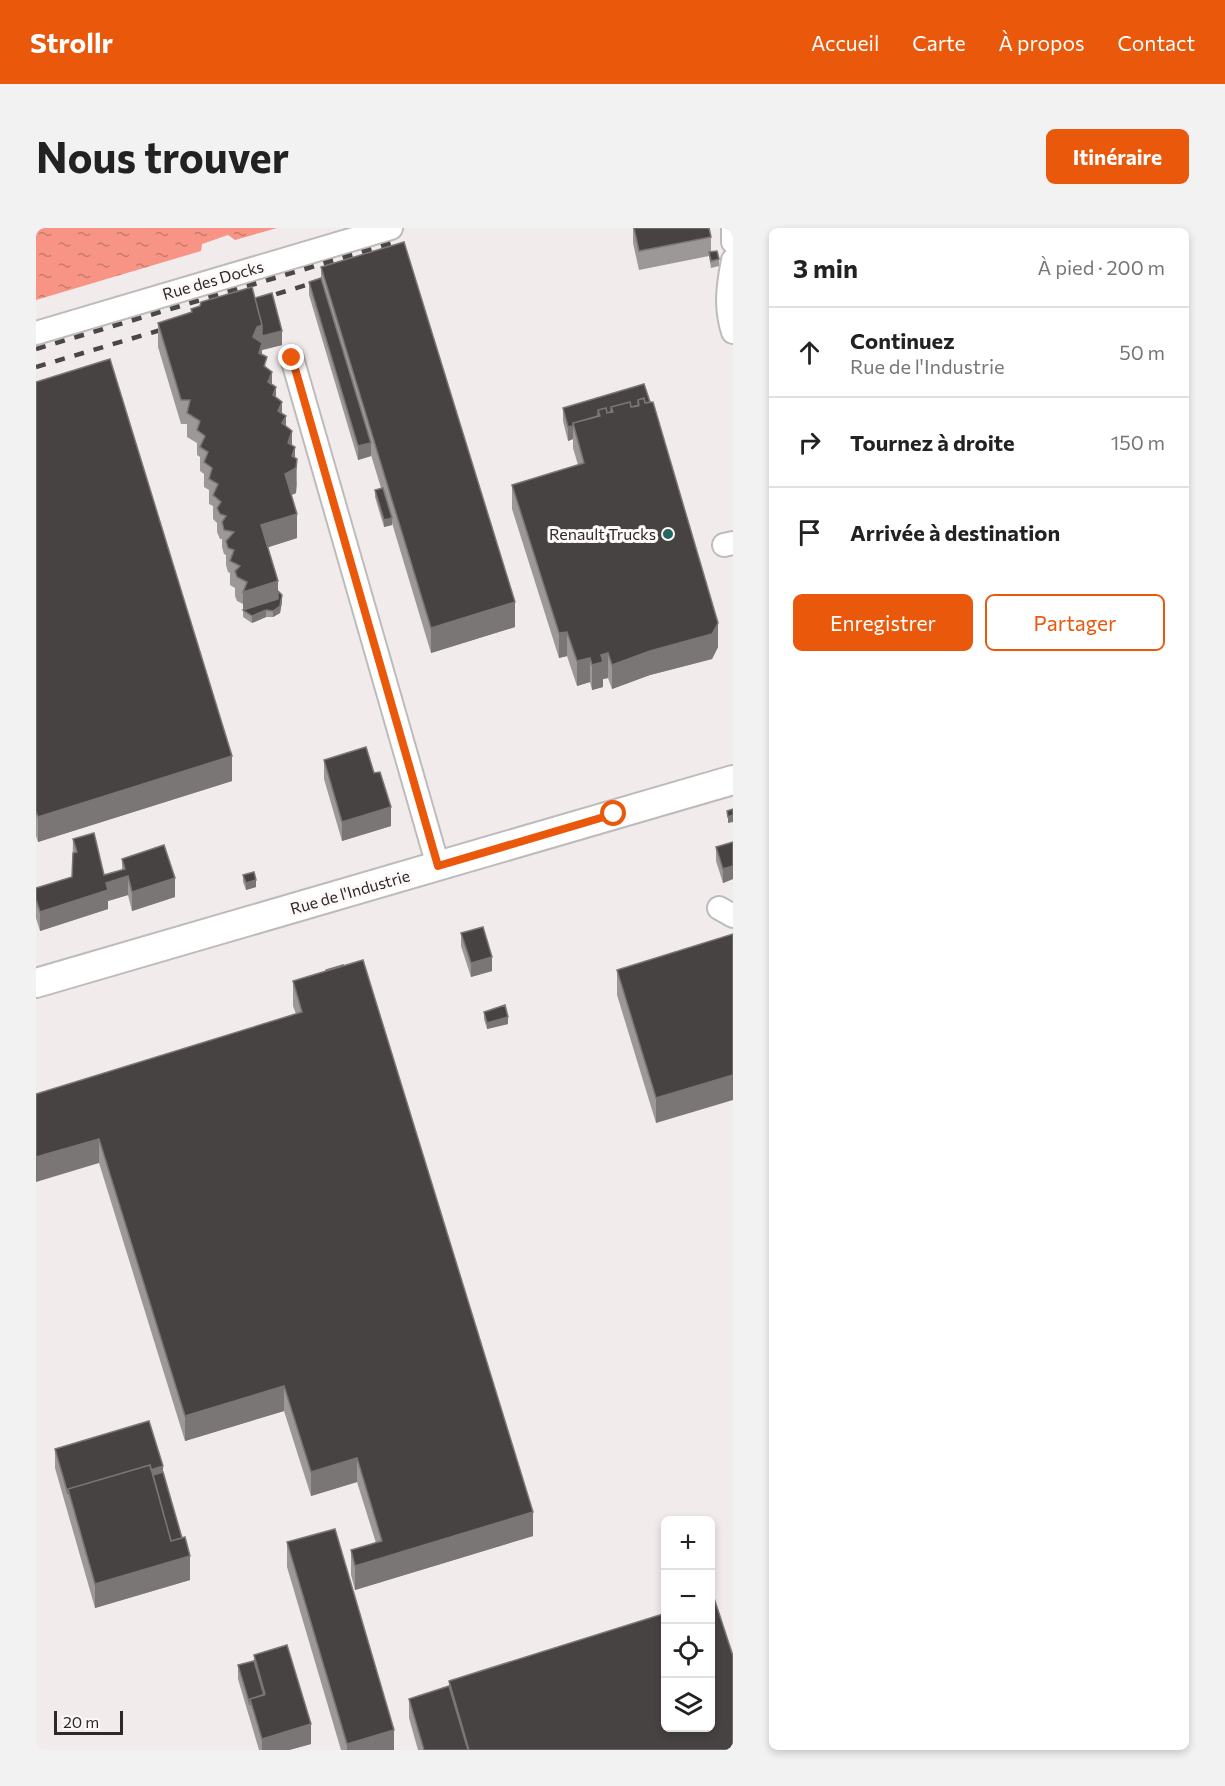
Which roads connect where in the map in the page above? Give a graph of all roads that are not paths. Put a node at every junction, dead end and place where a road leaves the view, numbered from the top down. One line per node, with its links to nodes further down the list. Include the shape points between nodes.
1 (391, 228): 6 (street, Rue des Docks)
2 (733, 230): 3 (street)
3 (733, 242)
4 (733, 260): 5 (street, via 727,299)
5 (733, 332)
6 (36, 333)
7 (292, 358): 9 (street)
8 (733, 780): 9 (main road, Rue de l'Industrie)
9 (438, 866): 10 (main road, Rue de l'Industrie)
10 (36, 983)

